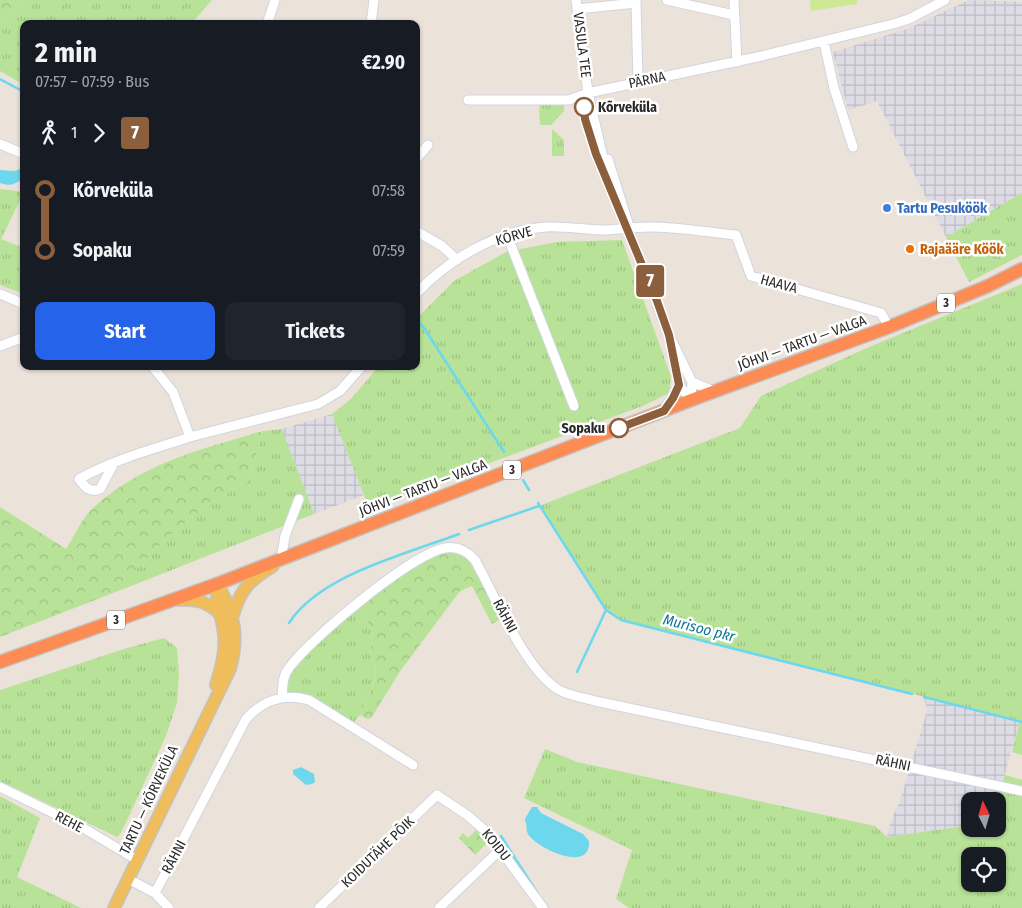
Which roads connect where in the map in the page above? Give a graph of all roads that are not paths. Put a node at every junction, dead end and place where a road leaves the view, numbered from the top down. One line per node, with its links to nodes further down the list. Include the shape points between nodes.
1 (275, 0): 9 (street)
2 (374, 0): 10 (street)
3 (667, 0): 8 (street)
4 (734, 0): 8 (street)
5 (945, 0): 11 (street, PÄRNA, via 909,19)
6 (636, 2): 7 (street); 13 (street)
7 (577, 4): 14 (street, VASULA TEE)
8 (734, 15): 12 (street)
9 (268, 20)
10 (372, 20)
11 (824, 42): 12 (street, PÄRNA); 18 (street, via 834,88)
12 (737, 62): 13 (street, PÄRNA)
13 (638, 82): 14 (street, PÄRNA)
14 (588, 93): 15 (street, PÄRNA, via 569,100); 21 (street, VASULA TEE, via 608,179)
15 (468, 100)
16 (0, 144): 19 (street)
17 (428, 145): 20 (street)
18 (853, 147)
19 (20, 152)
20 (420, 154)
21 (629, 228): 23 (street, KÕRVE, via 544,228); 29 (street, HAAVA, via 736,234 751,276 880,313); 30 (street, VASULA TEE)
22 (420, 233): 24 (street, via 442,246)
23 (507, 236): 24 (street, KÕRVE); 39 (street)
24 (457, 260): 26 (street, KÕRVE)
25 (1022, 269): 29 (highway, JÕHVI — TARTU — VALGA / 3)
26 (420, 290)
27 (0, 294): 28 (street)
28 (20, 302)
29 (888, 327): 37 (highway, JÕHVI — TARTU — VALGA / 3)
30 (669, 335): 35 (street, VASULA TEE); 36 (street, VASULA TEE)
31 (20, 338): 32 (street)
32 (0, 346)
33 (155, 370): 41 (street, via 173,392)
34 (358, 370): 41 (street, via 340,391 318,404)
35 (692, 382): 37 (street); 38 (street, VASULA TEE)
36 (679, 385): 38 (street, VASULA TEE); 40 (street)
37 (716, 391): 38 (highway, JÕHVI — TARTU — VALGA / 3)
38 (691, 400): 40 (highway, JÕHVI — TARTU — VALGA / 3)
39 (574, 406)
40 (664, 411): 44 (highway, JÕHVI — TARTU — VALGA / 3)
41 (190, 437): 42 (street)
42 (113, 465): 42 (street, via 79,480 86,488 100,489)
43 (299, 498): 44 (street, via 285,536)
44 (286, 558): 45 (highway, JÕHVI — TARTU — VALGA / 3); 48 (main road, via 243,589)
45 (218, 584): 46 (highway, JÕHVI — TARTU — VALGA / 3); 47 (main road, TARTU — KÕRVEKÜLA); 48 (main road, TARTU — KÕRVEKÜLA)
46 (170, 601): 47 (main road, via 193,599 205,602); 49 (highway, JÕHVI — TARTU — VALGA / 3)
47 (219, 613): 51 (main road, TARTU — KÕRVEKÜLA, via 224,634 224,659)
48 (233, 614): 51 (main road, TARTU — KÕRVEKÜLA, via 236,634 234,655 223,686)
49 (0, 662)
50 (282, 697): 52 (street, via 309,700); 54 (street, RÄHNI, via 283,679 288,669 360,602 426,554 458,548 475,560 533,665 551,685 567,694); 59 (street, RÄHNI, via 264,703 246,719)
51 (210, 706): 57 (main road, TARTU — KÕRVEKÜLA)
52 (413, 765)
53 (0, 787): 57 (street, REHE, via 80,826)
54 (1022, 791)
55 (437, 795): 56 (street, KOIDU, via 480,826); 62 (street, KOIDUTÄHE PÕIK)
56 (501, 849): 63 (street); 64 (street, KOIDU)
57 (137, 860): 58 (main road, TARTU — KÕRVEKÜLA)
58 (128, 879): 59 (street); 60 (main road, TARTU — KÕRVEKÜLA)
59 (155, 893): 61 (street)
60 (114, 908)
61 (169, 908)
62 (319, 908)
63 (439, 908)
64 (543, 908)

